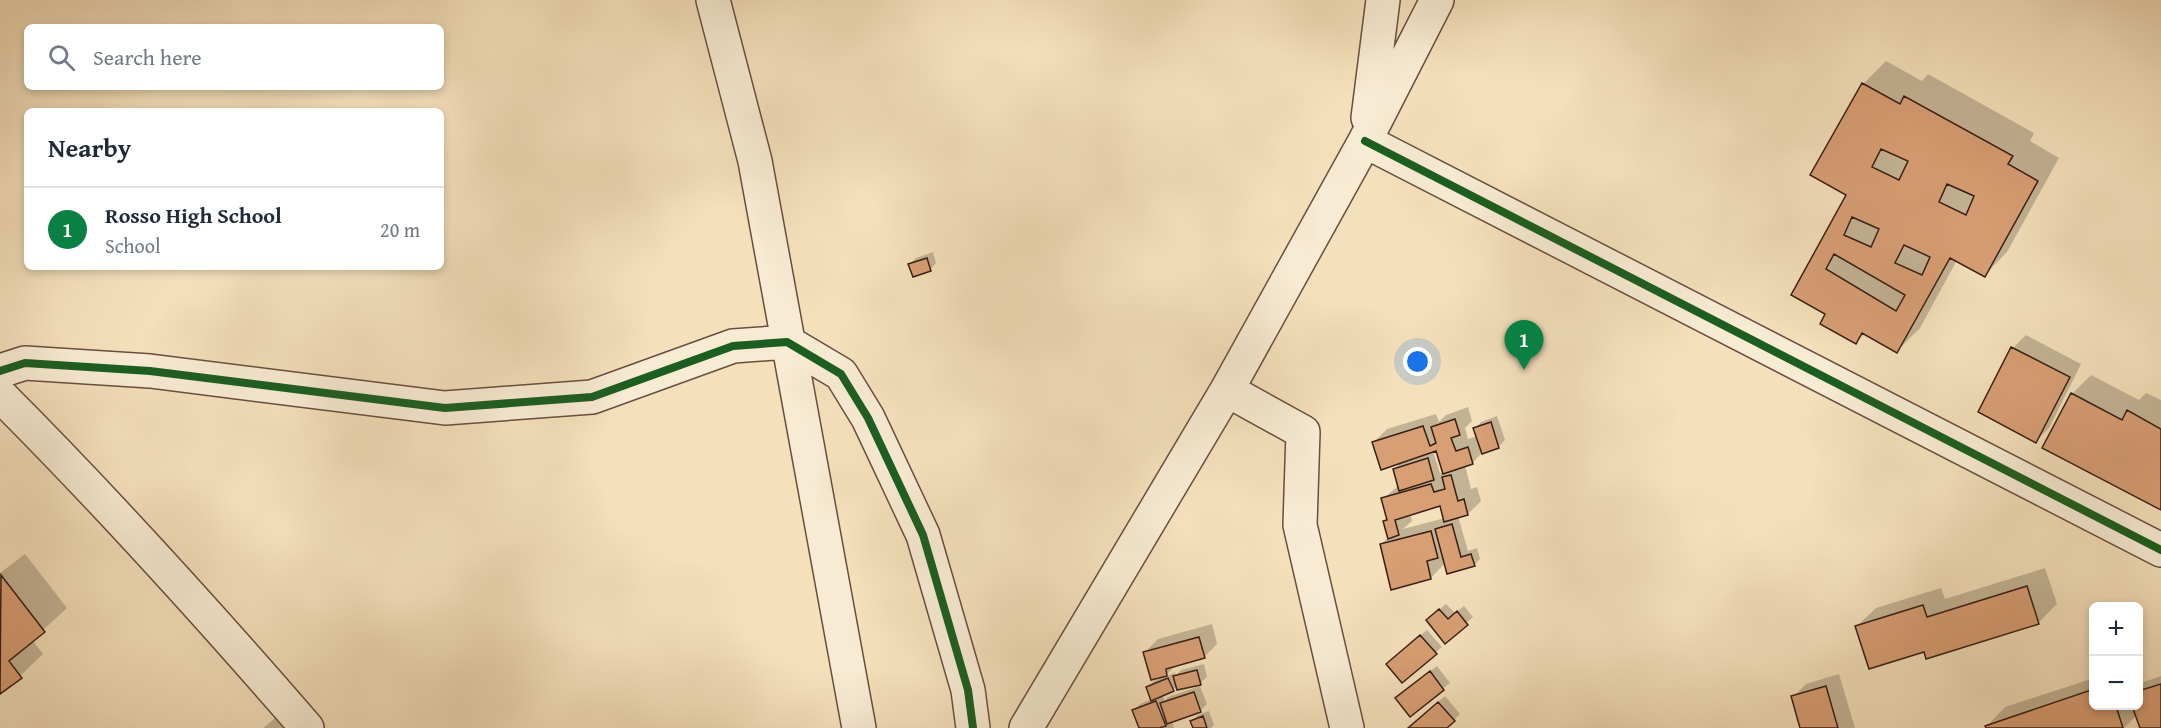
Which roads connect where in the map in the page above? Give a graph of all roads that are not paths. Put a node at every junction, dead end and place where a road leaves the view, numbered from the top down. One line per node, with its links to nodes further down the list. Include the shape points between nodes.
1 (712, 0): 5 (street, via 756,161)
2 (1383, 0): 4 (street)
3 (1437, 0): 4 (street)
4 (1365, 141): 7 (street); 9 (street)
5 (787, 342): 6 (street, via 733,346 592,397 445,408 150,371 25,363); 11 (street); 12 (street, via 841,374 868,418 923,535 968,690)
6 (0, 371)
7 (1227, 390): 13 (street); 14 (street, via 1303,432 1300,525)
8 (0, 395): 10 (street, via 222,630)
9 (2161, 550)
10 (307, 728)
11 (859, 728)
12 (973, 728)
13 (1026, 728)
14 (1347, 728)

